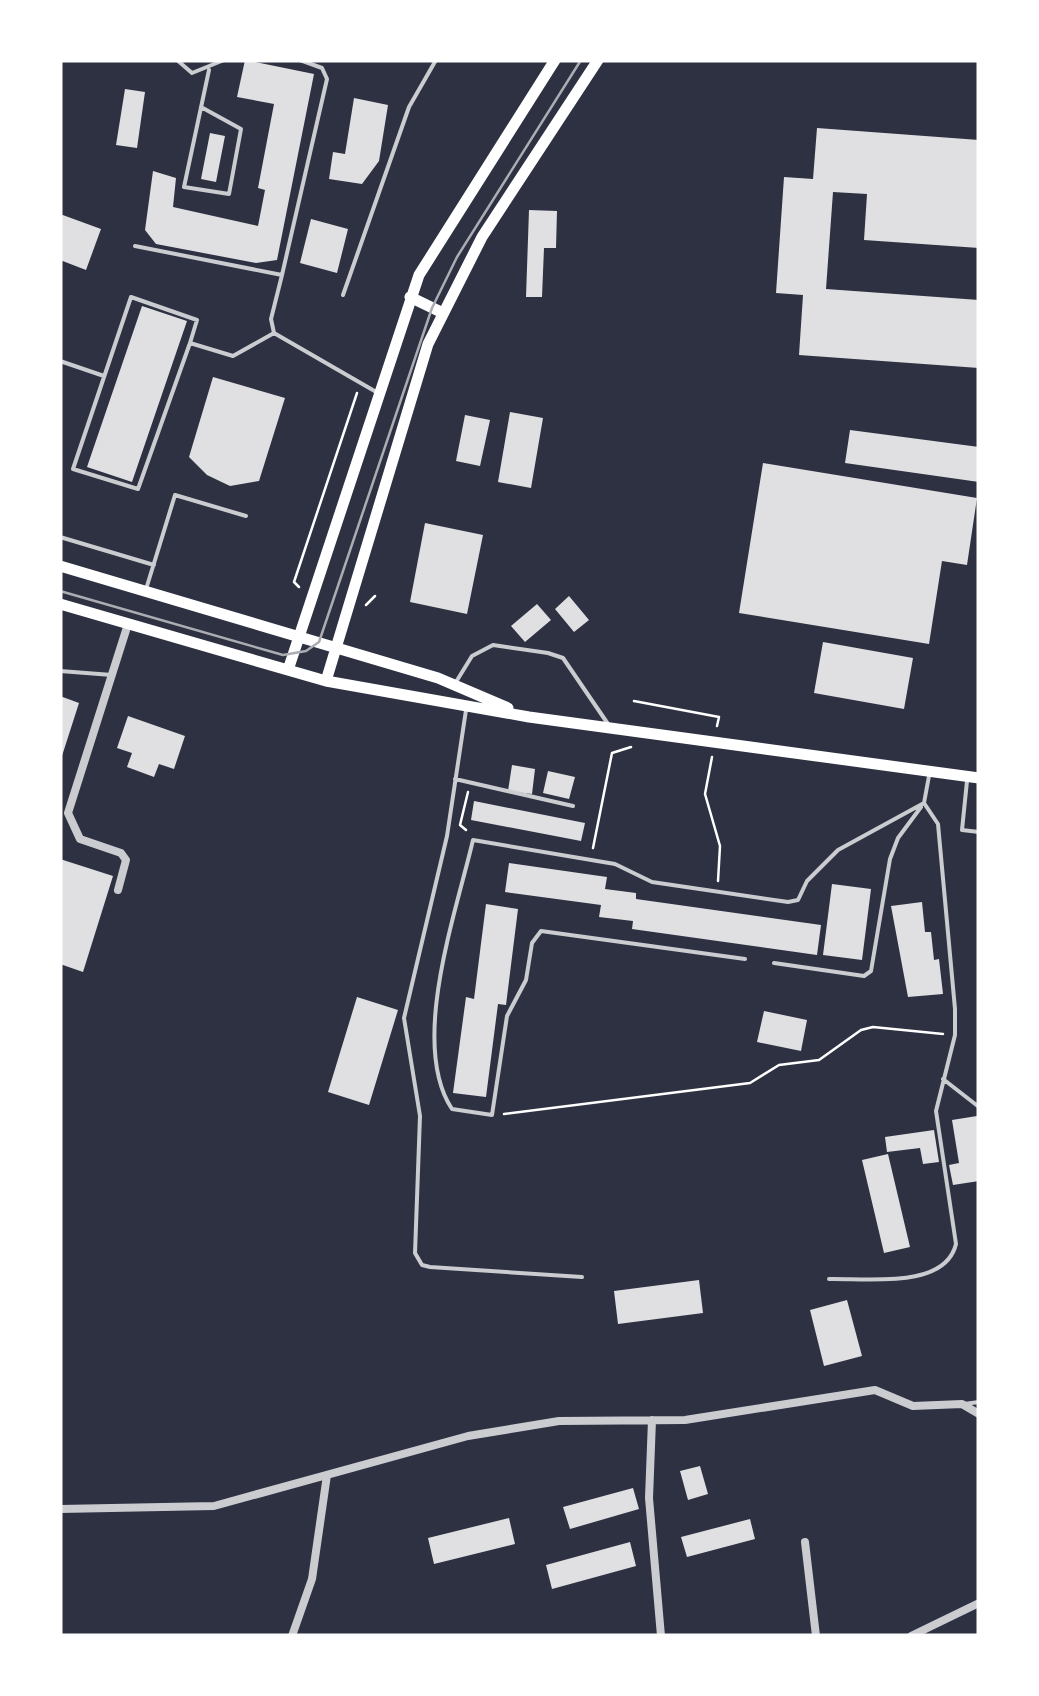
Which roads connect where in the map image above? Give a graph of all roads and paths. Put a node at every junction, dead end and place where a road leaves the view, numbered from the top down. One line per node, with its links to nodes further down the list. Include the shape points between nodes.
1 (176, 60): 7 (lane, via 192,73)
2 (224, 60): 7 (lane)
3 (300, 60): 10 (lane, via 322,68 328,80)
4 (436, 60): 11 (lane, via 408,107)
5 (555, 60): 12 (main road)
6 (598, 60): 13 (main road, via 482,237)
7 (209, 70): 8 (lane)
8 (201, 107): 8 (lane, via 184,187 229,194 241,129)
9 (135, 246): 10 (lane)
10 (282, 275): 14 (lane)
11 (343, 295)
12 (410, 298): 13 (main road); 19 (main road)
13 (443, 312): 27 (main road)
14 (274, 333): 15 (lane, via 233,356); 18 (lane)
15 (190, 343): 17 (lane, via 197,320 131,297); 17 (lane, via 138,489 73,469)
16 (60, 361): 17 (lane)
17 (104, 376)
18 (360, 382): 19 (lane); 25 (path, via 294,582)
19 (378, 392): 25 (main road)
20 (246, 516): 22 (lane, via 175,495)
21 (60, 538): 22 (lane)
22 (154, 565): 24 (lane)
23 (60, 566): 24 (main road)
24 (146, 591): 30 (main road)
25 (315, 593): 30 (main road)
26 (375, 596): 27 (path, via 366,605)
27 (352, 602): 31 (main road)
28 (60, 604): 29 (main road)
29 (128, 624): 32 (main road); 34 (street)
30 (300, 636): 31 (main road); 32 (main road)
31 (338, 648): 35 (main road); 36 (main road)
32 (288, 670): 35 (main road)
33 (60, 671): 34 (lane)
34 (112, 675): 50 (street)
35 (326, 681): 38 (main road)
36 (455, 685): 39 (main road); 41 (lane, via 472,656 493,644 548,653 564,658)
37 (634, 701): 40 (path, via 718,717)
38 (466, 705): 39 (main road); 46 (lane)
39 (529, 716): 41 (main road)
40 (716, 727)
41 (611, 728): 44 (main road)
42 (642, 742): 53 (path, via 612,753)
43 (714, 752): 55 (path, via 705,794 720,846)
44 (929, 771): 45 (main road); 48 (lane)
45 (973, 777): 51 (lane, via 962,830)
46 (456, 779): 47 (lane); 62 (lane, via 404,1018 420,1116 415,1253 430,1267)
47 (469, 785): 49 (lane); 52 (path, via 460,825)
48 (924, 803): 55 (lane, via 838,850 798,900); 57 (lane, via 890,859 871,971 864,976); 58 (lane, via 938,824)
49 (572, 806)
50 (64, 812): 54 (street, via 80,839 126,860)
51 (979, 832)
52 (472, 840): 53 (lane); 61 (lane, via 441,982 434,1066 452,1110)
53 (591, 859): 55 (lane, via 652,882)
54 (118, 890)
55 (718, 892)
56 (745, 959): 61 (lane, via 540,931 507,1016)
57 (774, 963)
58 (955, 1035): 59 (lane); 61 (path, via 873,1027 819,1060 779,1065 750,1083)
59 (943, 1079): 60 (lane); 63 (lane, via 936,1111 954,1254 924,1274)
60 (979, 1107)
61 (492, 1115)
62 (582, 1277)
63 (829, 1279)
64 (979, 1402): 65 (lane)
65 (962, 1404): 66 (street); 67 (street, via 912,1406 875,1390)
66 (979, 1414)
67 (652, 1420): 68 (street, via 541,1424 468,1436); 73 (street, via 649,1498)
68 (327, 1475): 69 (street, via 214,1506); 72 (street, via 312,1579)
69 (60, 1509)
70 (804, 1542): 74 (street)
71 (979, 1603): 75 (street)
72 (292, 1636)
73 (661, 1636)
74 (816, 1636)
75 (911, 1636)

